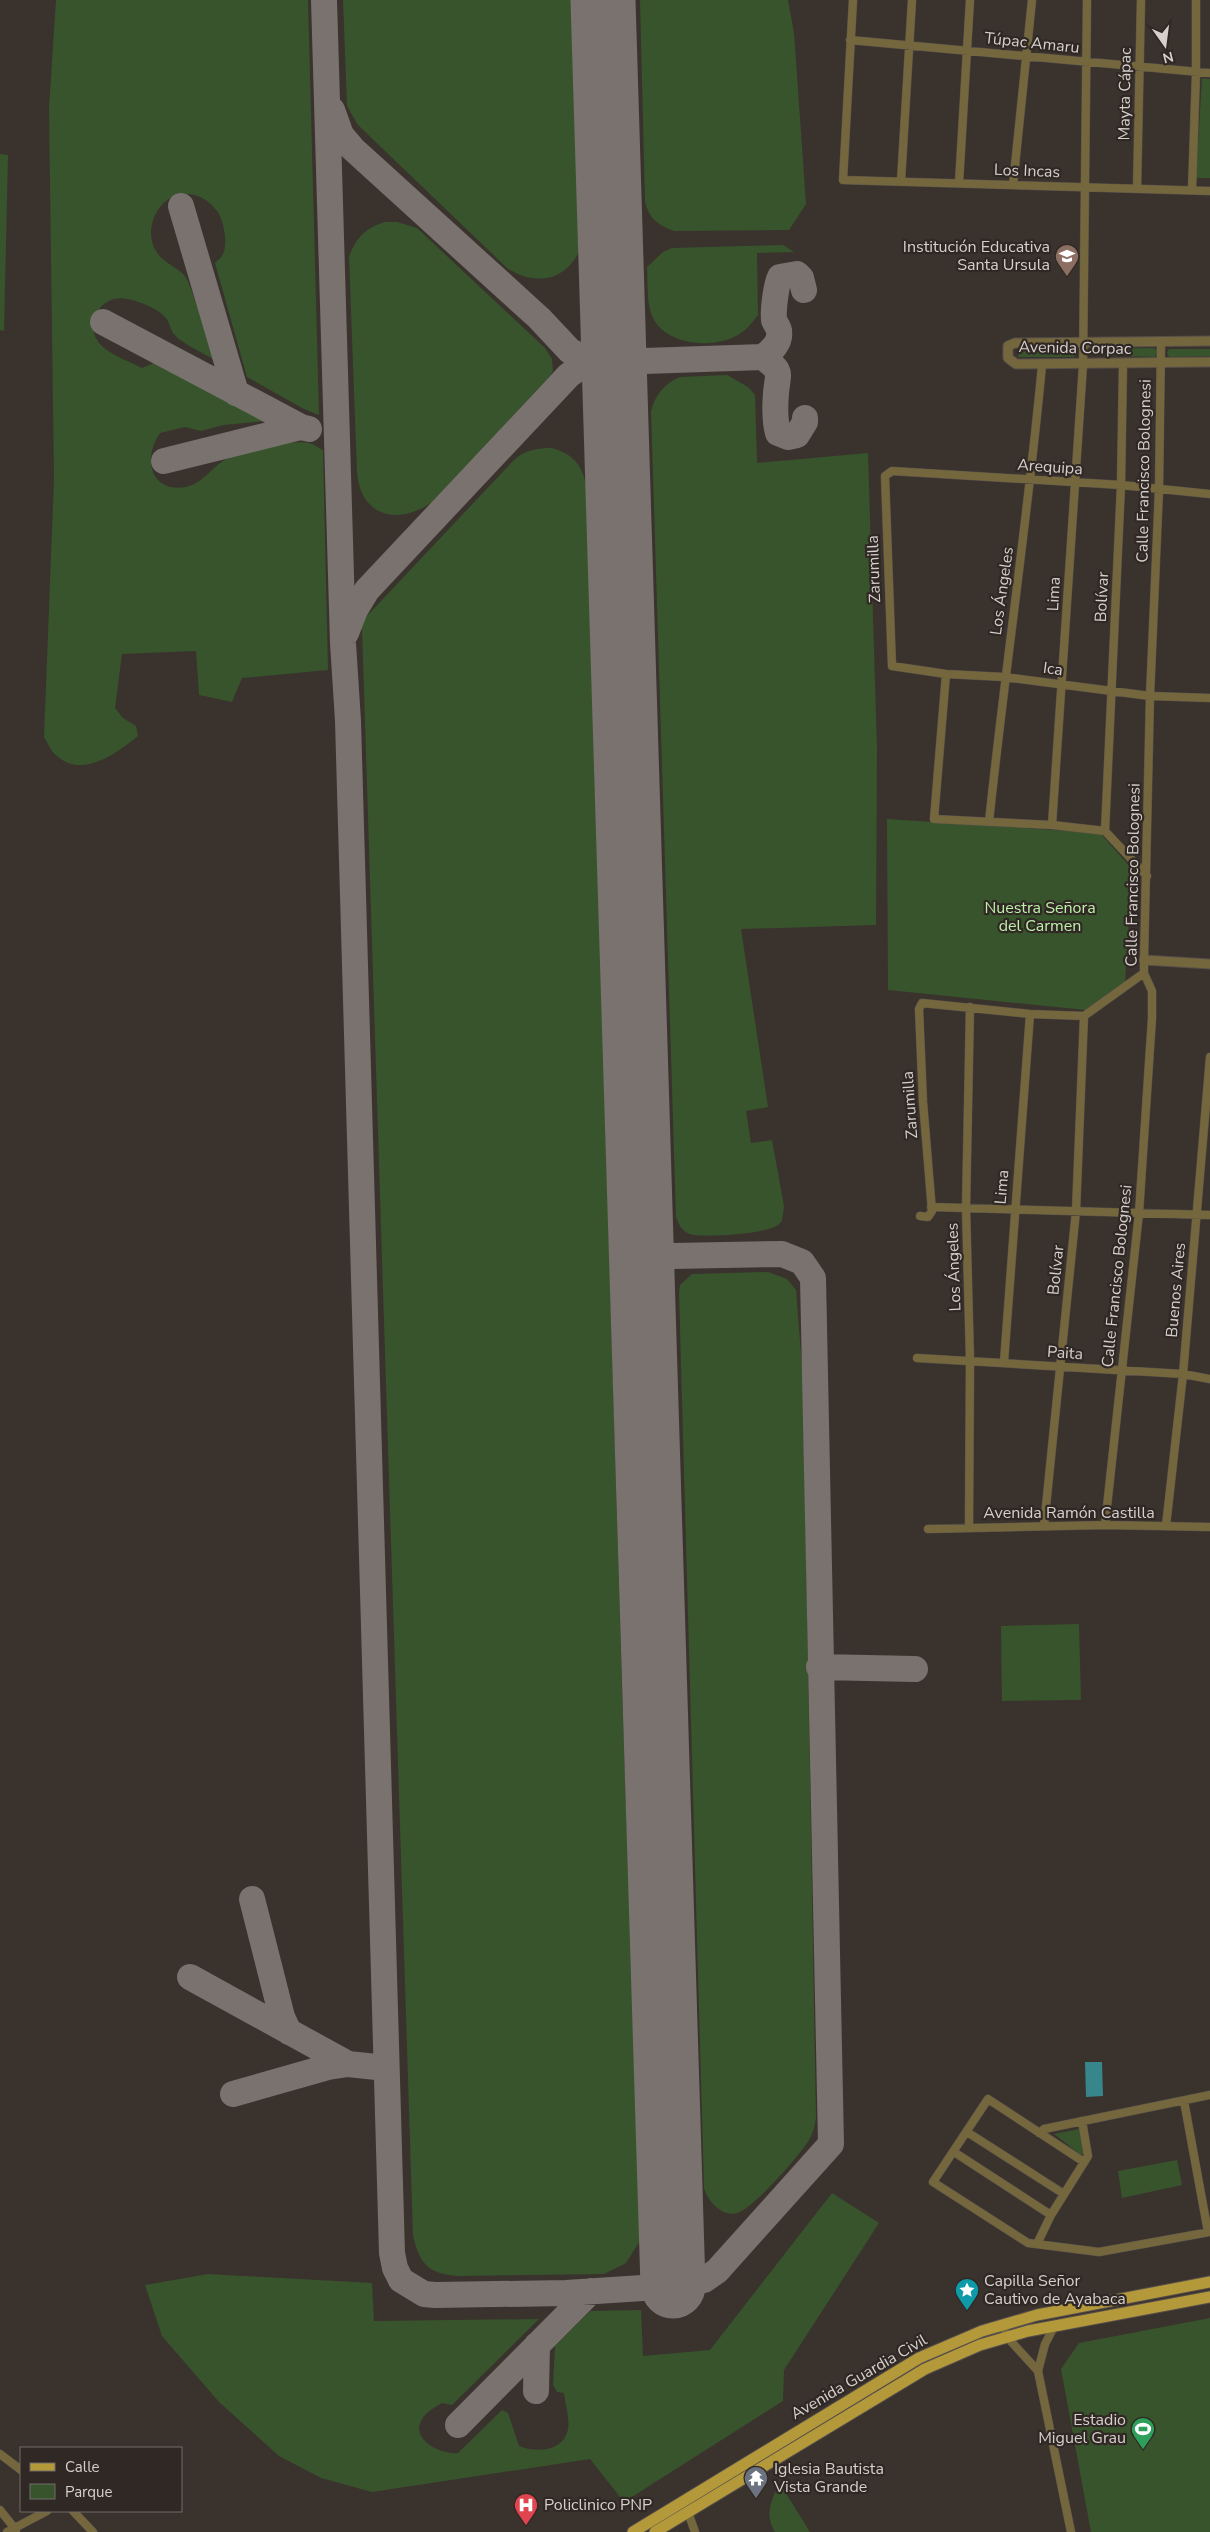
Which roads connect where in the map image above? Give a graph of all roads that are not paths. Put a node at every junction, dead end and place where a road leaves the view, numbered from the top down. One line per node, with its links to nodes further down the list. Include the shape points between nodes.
1 (853, 0): 8 (street)
2 (912, 0): 9 (street)
3 (970, 0): 10 (street)
4 (1032, 0): 11 (street)
5 (1087, 0): 12 (street, Lima)
6 (1141, 0): 13 (street, Mayta Cápac)
7 (1196, 0): 14 (street)
8 (850, 40): 9 (street, Túpac Amaru); 16 (street, Los Incas, via 843,180)
9 (909, 46): 10 (street, Túpac Amaru); 16 (street)
10 (967, 50): 11 (street, Túpac Amaru); 17 (street)
11 (1027, 57): 12 (street, Túpac Amaru); 18 (street)
12 (1086, 62): 13 (street, Túpac Amaru); 19 (street, Lima)
13 (1140, 68): 14 (street, Túpac Amaru); 20 (street, Mayta Cápac)
14 (1196, 73): 15 (street, Túpac Amaru); 21 (street)
15 (1210, 73)
16 (901, 182): 17 (street, Los Incas)
17 (959, 183): 18 (street, Los Incas)
18 (1013, 185): 19 (street, Los Incas)
19 (1084, 187): 20 (street, Los Incas); 24 (street, Lima)
20 (1137, 189): 21 (street, Los Incas)
21 (1192, 190): 22 (street, Los Incas)
22 (1210, 191)
23 (1210, 341): 25 (street, Avenida Corpac)
24 (1083, 343): 25 (street, Avenida Corpac); 29 (street, Avenida Corpac, via 1008,346 1006,354 1012,363); 30 (street, Lima)
25 (1161, 343): 27 (street, Calle Francisco Bolognesi)
26 (1210, 362): 27 (street, Avenida Corpac)
27 (1161, 363): 28 (street, Avenida Corpac); 35 (street, Calle Francisco Bolognesi)
28 (1123, 364): 30 (street, Avenida Corpac); 34 (street, Bolívar)
29 (1042, 365): 30 (street, Avenida Corpac); 32 (street, Los Ángeles)
30 (1083, 365): 33 (street, Lima)
31 (888, 472): 32 (street, Arequipa); 37 (street, Zarumilla, via 885,476)
32 (1031, 479): 33 (street, Arequipa); 39 (street, Los Ángeles)
33 (1074, 482): 34 (street, Arequipa); 40 (street, Lima)
34 (1121, 485): 35 (street, Arequipa); 41 (street, Bolívar)
35 (1159, 490): 36 (street, Arequipa); 42 (street, Calle Francisco Bolognesi)
36 (1210, 494)
37 (892, 666): 38 (street, Ica)
38 (946, 674): 39 (street, Ica); 44 (street, via 933,818)
39 (1004, 677): 40 (street, Ica); 44 (street, Los Ángeles)
40 (1063, 684): 41 (street, Ica); 45 (street, Lima)
41 (1112, 690): 42 (street, Ica); 46 (street, Bolívar)
42 (1150, 696): 43 (street, Ica); 47 (street, Calle Francisco Bolognesi)
43 (1210, 698)
44 (989, 822): 45 (street)
45 (1052, 825): 46 (street)
46 (1105, 831): 47 (street)
47 (1147, 876): 48 (street, Calle Francisco Bolognesi)
48 (1144, 960): 49 (street); 50 (street, Calle Francisco Bolognesi)
49 (1210, 964)
50 (1144, 973): 53 (street); 59 (street, Calle Francisco Bolognesi, via 1152,992 1152,1018)
51 (970, 1007): 52 (street); 55 (street, Zarumilla, via 922,1002 919,1009); 56 (street, Los Ángeles)
52 (1030, 1014): 53 (street); 57 (street, Lima)
53 (1084, 1016): 58 (street, Bolívar)
54 (1210, 1057): 60 (street, Buenos Aires)
55 (932, 1207): 56 (street); 62 (street, via 930,1216)
56 (966, 1208): 57 (street); 64 (street, Los Ángeles)
57 (1014, 1209): 58 (street); 65 (street, Lima)
58 (1076, 1211): 59 (street); 66 (street, Bolívar)
59 (1139, 1213): 60 (street); 67 (street, Calle Francisco Bolognesi)
60 (1196, 1215): 61 (street); 68 (street, Buenos Aires)
61 (1210, 1215)
62 (920, 1216)
63 (917, 1358): 64 (street, Paita)
64 (970, 1360): 65 (street, Paita); 73 (street, Los Ángeles)
65 (1004, 1362): 66 (street, Paita)
66 (1060, 1367): 67 (street, Paita); 71 (street, Bolívar)
67 (1121, 1371): 68 (street, Paita); 70 (street, Calle Francisco Bolognesi)
68 (1183, 1374): 69 (street, Paita); 72 (street, Buenos Aires)
69 (1210, 1379)
70 (1105, 1525): 71 (street, Avenida Ramón Castilla); 72 (street, Avenida Ramón Castilla)
71 (1044, 1526): 73 (street, Avenida Ramón Castilla)
72 (1166, 1526): 74 (street, Avenida Ramón Castilla)
73 (969, 1527): 75 (street, Avenida Ramón Castilla)
74 (1210, 1528)
75 (928, 1529)
76 (1210, 2095): 77 (street)
77 (1184, 2101): 78 (street); 85 (street)
78 (1082, 2121): 80 (street); 82 (street, via 1088,2156)
79 (967, 2132): 80 (street, via 988,2099); 81 (street); 83 (street)
80 (1039, 2133): 82 (street)
81 (954, 2152): 84 (street); 86 (street, via 933,2182 1028,2243)
82 (1084, 2162): 83 (street)
83 (1064, 2194): 84 (street)
84 (1051, 2215): 86 (street)
85 (1209, 2232): 86 (street, via 1099,2252)
86 (1037, 2244)
87 (1210, 2282): 89 (main road, Avenida Guardia Civil, via 1037,2315)
88 (1210, 2297): 90 (main road, Avenida Guardia Civil)
89 (1003, 2325): 91 (street); 94 (main road, Avenida Guardia Civil, via 982,2330 919,2358)
90 (1055, 2325): 91 (main road, Avenida Guardia Civil); 92 (street, via 1045,2344)
91 (1007, 2337): 92 (street); 94 (main road, Avenida Guardia Civil, via 925,2369)
92 (1038, 2372): 106 (street)
93 (0, 2454): 95 (street)
94 (768, 2457): 99 (main road, Avenida Guardia Civil); 103 (main road, Avenida Guardia Civil)
95 (20, 2469)
96 (0, 2510): 100 (street)
97 (45, 2512): 100 (street)
98 (74, 2512): 102 (street)
99 (688, 2512): 104 (main road, Avenida Guardia Civil); 105 (street)
100 (16, 2530): 101 (street)
101 (7, 2532)
102 (93, 2532)
103 (632, 2532)
104 (655, 2532)
105 (695, 2532)
106 (1071, 2532)

